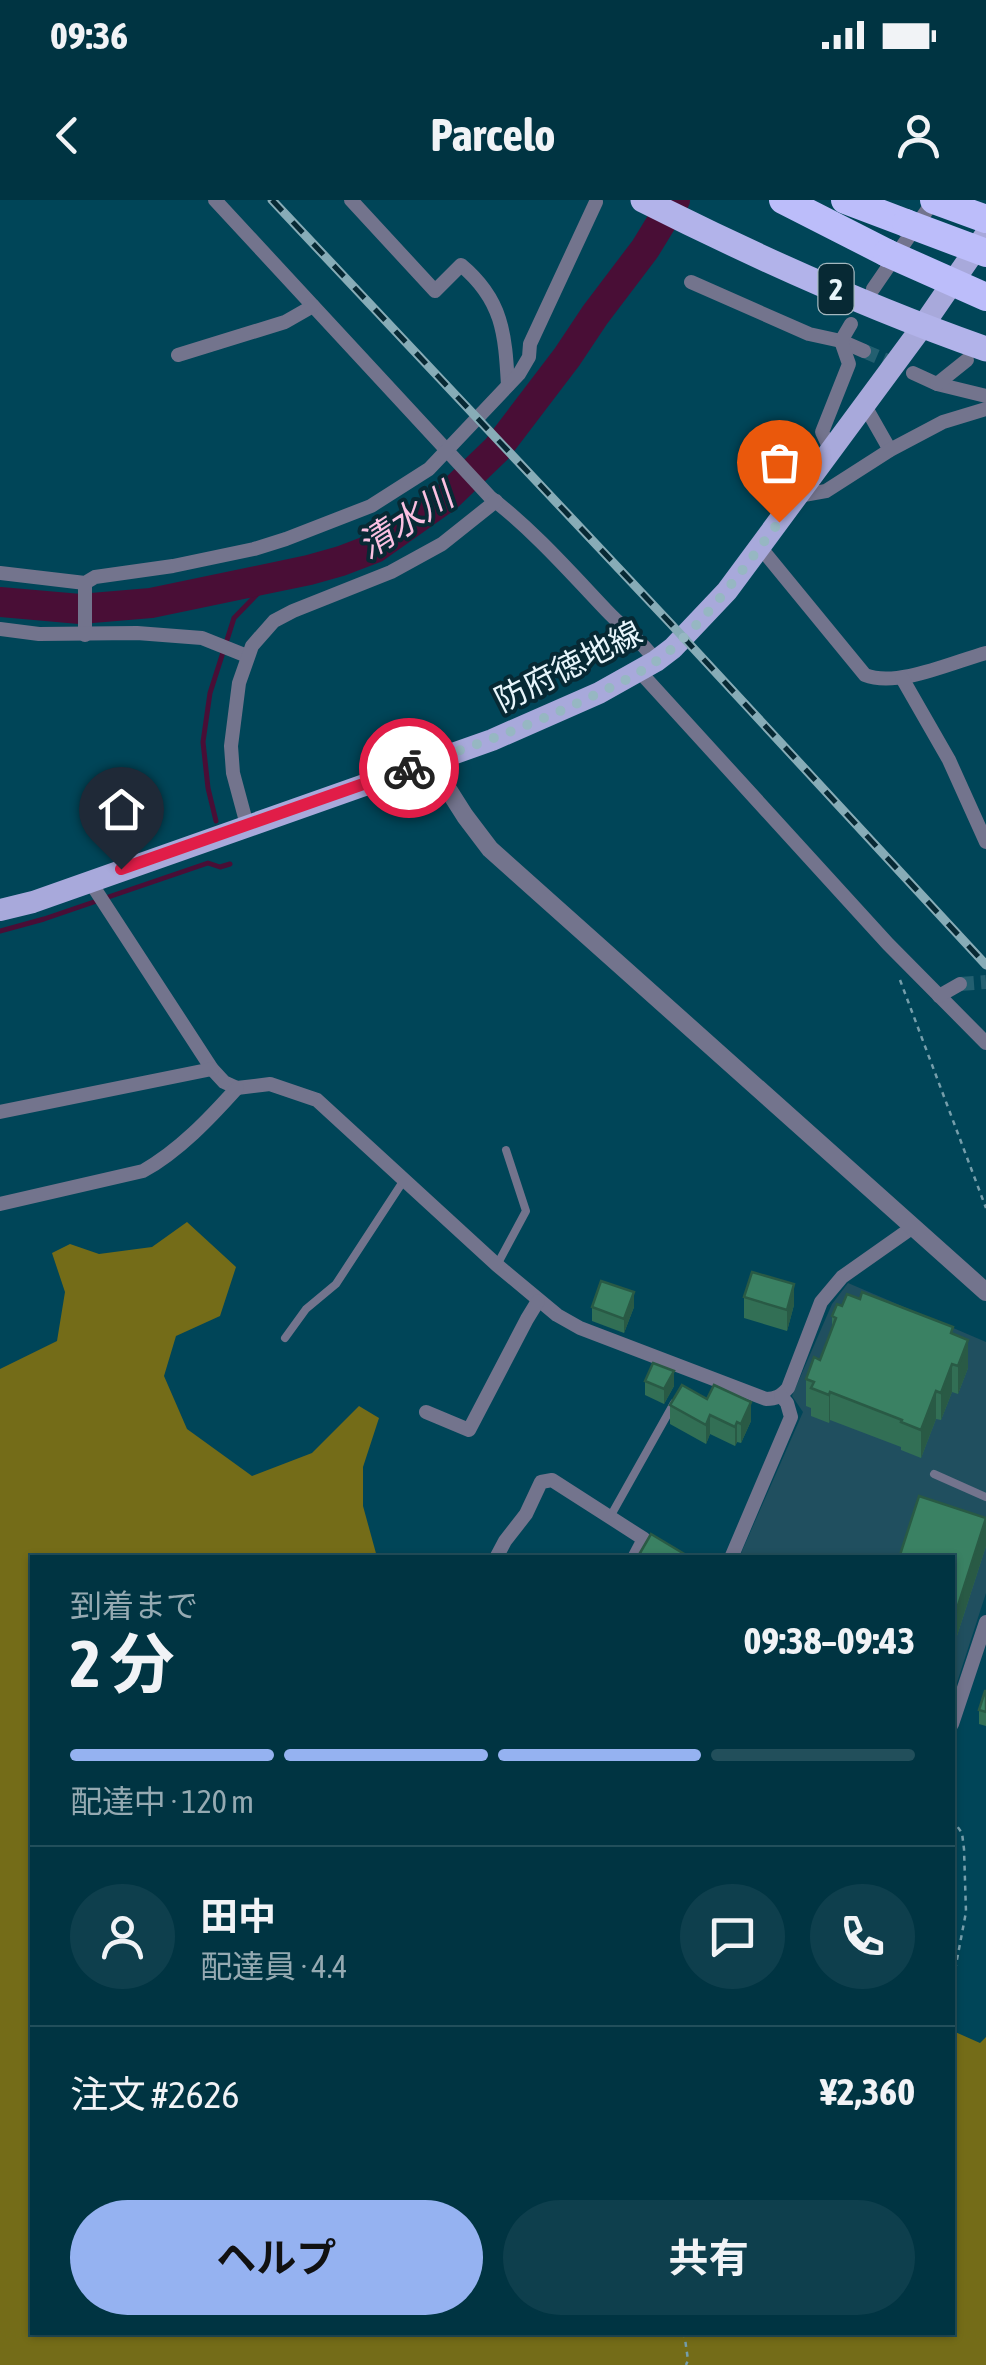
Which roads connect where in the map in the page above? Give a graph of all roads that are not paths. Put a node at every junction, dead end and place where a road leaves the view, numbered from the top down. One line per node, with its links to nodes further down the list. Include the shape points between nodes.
1 (215, 200): 14 (street)
2 (351, 200): 23 (street, via 435,291 460,264 472,274 503,324)
3 (643, 200): 16 (highway, 2)
4 (783, 200): 13 (highway, bridge)
5 (845, 200): 10 (highway, bridge)
6 (934, 200): 8 (highway, bridge); 12 (street)
7 (596, 202): 23 (street, via 529,357)
8 (986, 219)
9 (986, 234): 16 (main road, 防府徳地線)
10 (986, 253)
11 (690, 282): 17 (street, via 809,334)
12 (873, 289)
13 (986, 297)
14 (313, 306): 19 (street, via 286,322); 29 (street)
15 (851, 324): 17 (street)
16 (922, 327): 20 (highway, 2); 25 (main road, 防府徳地線)
17 (841, 341): 18 (street); 28 (street, via 849,364 822,432)
18 (864, 351)
19 (178, 355)
20 (977, 355): 22 (street)
21 (913, 373): 22 (street)
22 (937, 384): 24 (street)
23 (508, 385): 29 (street)
24 (986, 396)
25 (865, 406): 27 (street); 28 (main road, 防府徳地線)
26 (986, 409): 27 (street)
27 (890, 450): 30 (street, via 826,491)
28 (831, 451): 30 (main road, 防府徳地線)
29 (451, 455): 31 (street); 34 (street, via 371,506 286,539)
30 (798, 496): 32 (main road, 防府徳地線)
31 (493, 499): 38 (street, via 442,544 274,622); 39 (street, via 642,641)
32 (760, 547): 39 (main road, 防府徳地線, via 674,648); 40 (street, via 865,674)
33 (0, 573): 34 (street)
34 (85, 583): 36 (street)
35 (0, 628): 36 (street)
36 (85, 635): 38 (street, via 202,638)
37 (986, 652): 40 (street)
38 (247, 656): 42 (street, via 232,746)
39 (648, 667): 41 (main road, 防府徳地線, via 551,716); 47 (street)
40 (902, 678): 43 (street)
41 (430, 761): 42 (main road, 防府徳地線); 55 (street, via 490,849)
42 (247, 825): 44 (main road, 防府徳地線)
43 (986, 842)
44 (89, 880): 45 (main road, 防府徳地線); 49 (street)
45 (0, 910)
46 (960, 984): 47 (street)
47 (939, 996): 48 (street)
48 (986, 1042)
49 (212, 1069): 50 (street); 51 (street)
50 (237, 1088): 53 (street, via 270,1084 318,1100); 54 (street, via 143,1171)
51 (0, 1112)
52 (506, 1150): 56 (lane, via 526,1210)
53 (404, 1180): 56 (street); 59 (lane, via 336,1284)
54 (0, 1204)
55 (912, 1227): 57 (street); 61 (street, via 842,1277 822,1302)
56 (497, 1265): 58 (street)
57 (986, 1292)
58 (538, 1301): 60 (street, via 580,1328); 62 (street, via 469,1430)
59 (285, 1338)
60 (691, 1371): 61 (street, via 766,1399); 65 (lane)
61 (781, 1396): 68 (street, via 791,1417)
62 (426, 1412)
63 (934, 1474): 64 (lane)
64 (986, 1496)
65 (610, 1517): 66 (street, via 552,1480 542,1482); 67 (street, via 644,1539)
66 (498, 1555)
67 (636, 1555)
68 (732, 1555)
69 (986, 1622): 70 (street)
70 (955, 1715)

